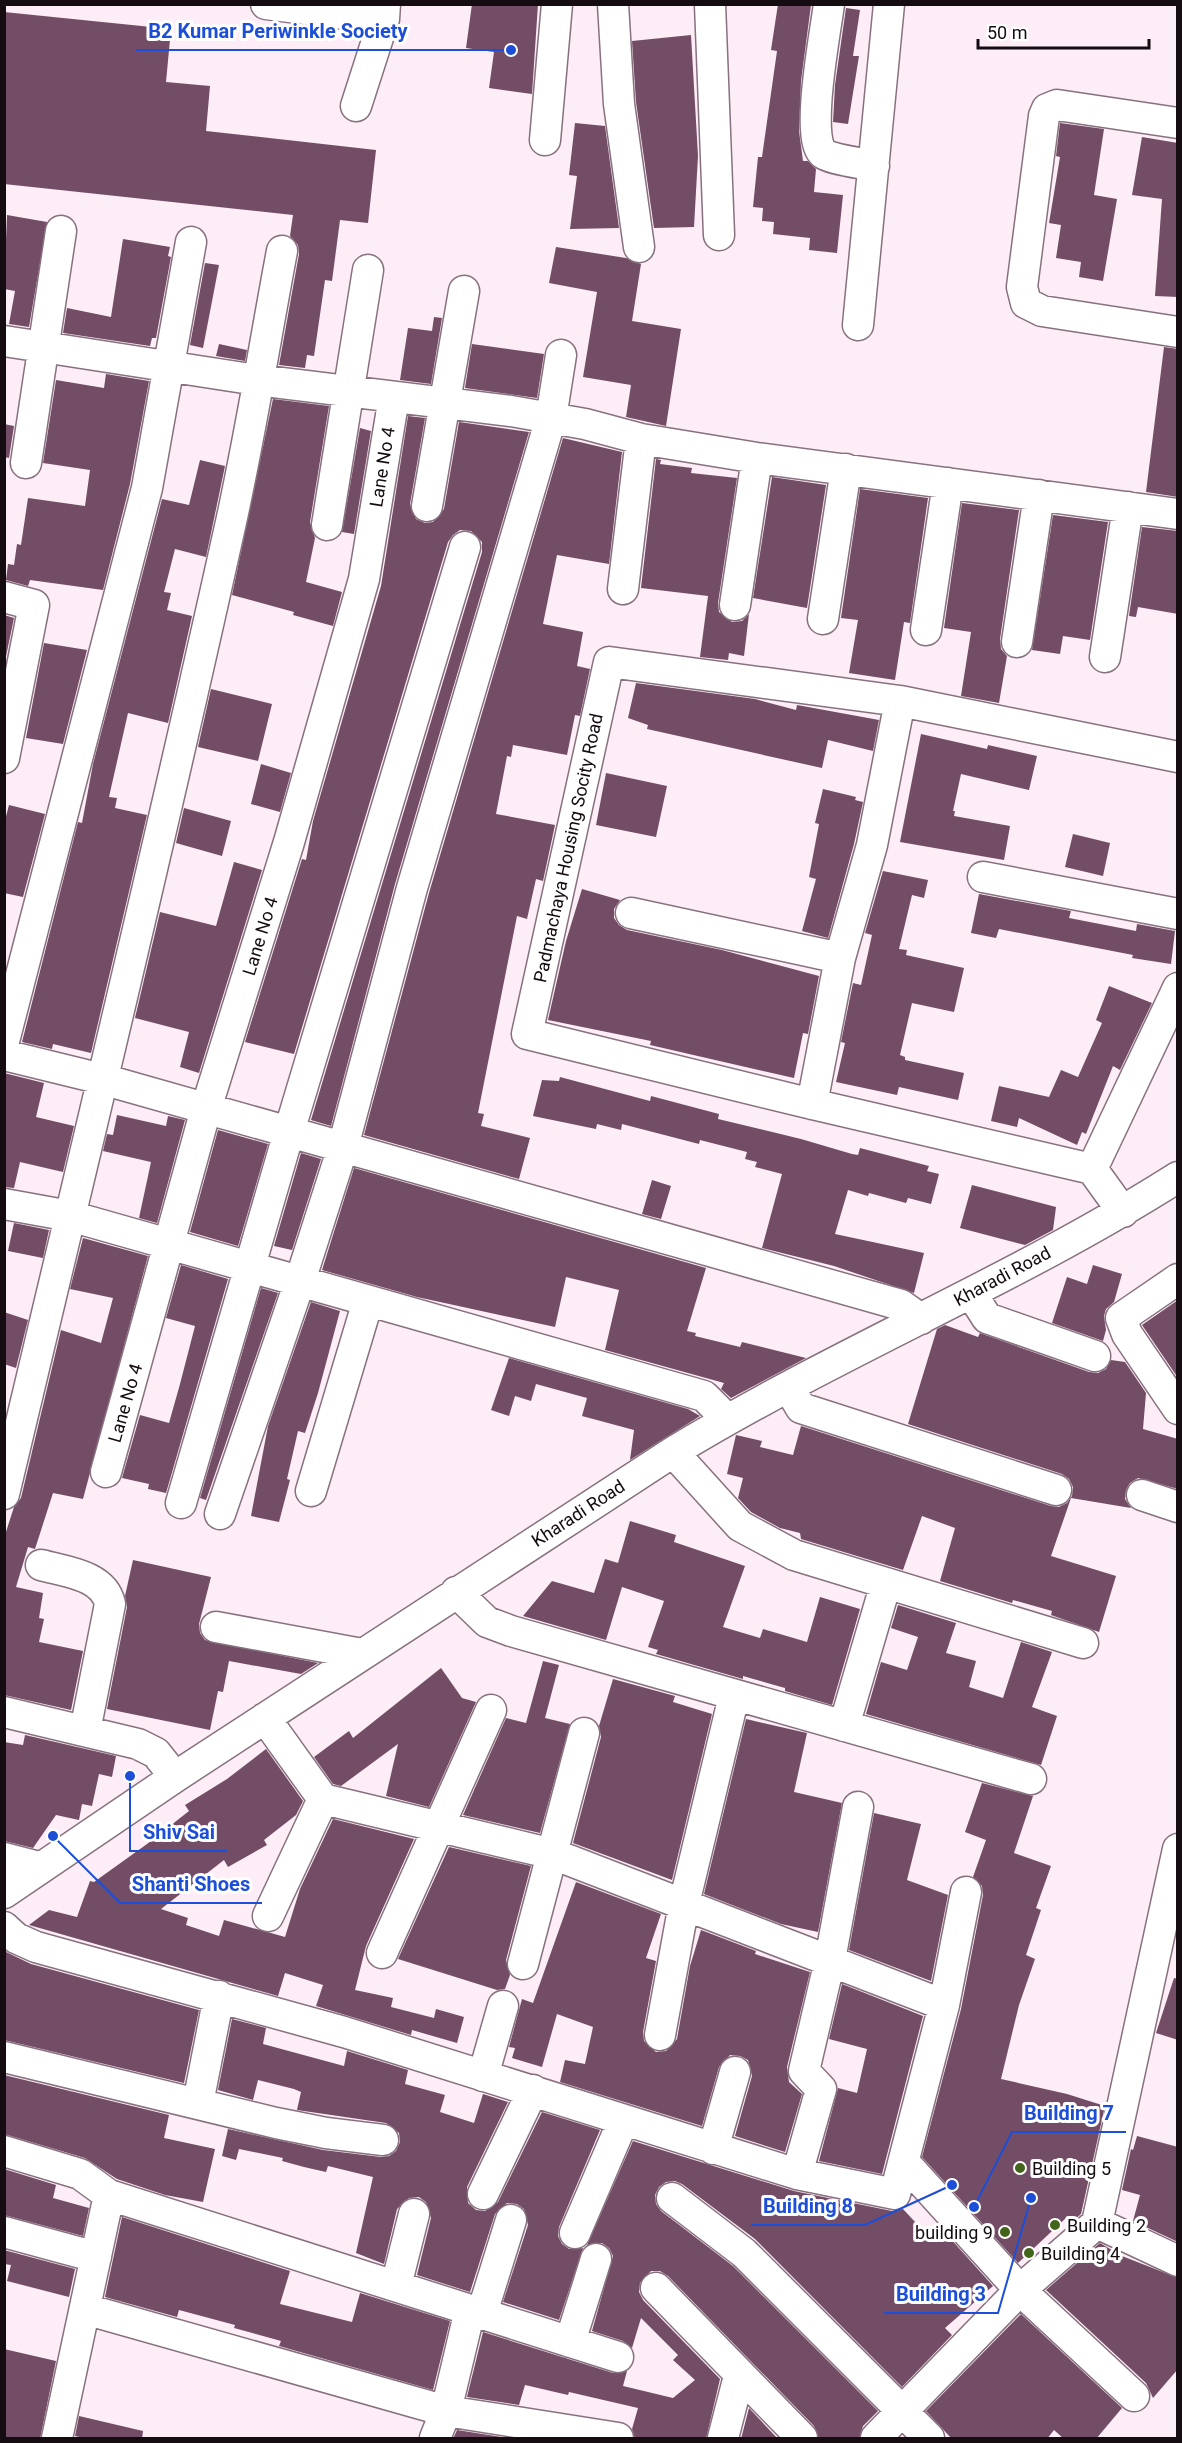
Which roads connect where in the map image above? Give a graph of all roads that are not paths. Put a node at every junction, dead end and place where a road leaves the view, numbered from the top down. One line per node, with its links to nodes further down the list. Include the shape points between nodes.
1 (266, 4): 7 (street)
2 (557, 4): 10 (street)
3 (613, 4): 15 (street, via 619,104)
4 (710, 4): 13 (street)
5 (829, 4): 11 (street, via 816,110 817,144 824,154)
6 (889, 4): 11 (street)
7 (385, 12): 8 (street)
8 (356, 106)
9 (1178, 123): 20 (street, via 1057,105 1047,109 1022,286 1026,303 1042,311)
10 (545, 140)
11 (874, 166): 19 (street)
12 (61, 231): 22 (street)
13 (719, 236)
14 (191, 242): 24 (street)
15 (639, 247)
16 (282, 251): 25 (street)
17 (368, 270): 26 (street)
18 (464, 291): 28 (street)
19 (858, 326)
20 (1178, 332)
21 (4, 340): 22 (street)
22 (44, 346): 24 (street); 32 (street)
23 (561, 355): 29 (street)
24 (168, 365): 25 (street); 57 (street, via 147,488)
25 (257, 380): 26 (street); 59 (street, via 232,519 145,910)
26 (349, 391): 27 (street); 39 (street)
27 (393, 397): 28 (street); 61 (street, Lane No 4, via 364,579 289,842)
28 (444, 403): 29 (street); 36 (street)
29 (551, 418): 30 (street); 63 (street, via 412,888)
30 (641, 439): 31 (street); 41 (street)
31 (757, 458): 33 (street); 43 (street)
32 (26, 464)
33 (846, 469): 34 (street); 44 (street)
34 (948, 483): 35 (street); 45 (street)
35 (1038, 495): 37 (street); 46 (street)
36 (427, 506)
37 (1128, 507): 38 (street); 47 (street)
38 (1178, 514)
39 (327, 525)
40 (465, 547): 62 (street)
41 (623, 590)
42 (4, 597): 49 (street, via 34,605)
43 (735, 605)
44 (823, 620)
45 (926, 630)
46 (1017, 642)
47 (1105, 657)
48 (900, 701): 51 (street, Padmachaya Housing Socity Road); 55 (street, via 872,845); 60 (street, Padmachaya Housing Socity Road, via 609,662 527,1034)
49 (9, 720): 50 (street)
50 (4, 758)
51 (1178, 758)
52 (983, 877): 54 (street)
53 (631, 913): 55 (street)
54 (1178, 914)
55 (840, 958): 60 (street)
56 (1178, 988): 64 (street)
57 (4, 1041)
58 (4, 1055): 59 (street)
59 (102, 1079): 61 (street); 68 (street)
60 (812, 1104): 64 (street, Padmachaya Housing Socity Road)
61 (206, 1109): 62 (street); 69 (street, Lane No 4)
62 (289, 1132): 63 (street); 70 (street)
63 (343, 1147): 72 (street); 75 (street, via 901,1305)
64 (1092, 1169): 67 (street)
65 (1178, 1177): 67 (street, Kharadi Road)
66 (4, 1204): 68 (street)
67 (1123, 1212): 73 (street, Kharadi Road)
68 (70, 1216): 69 (street); 84 (street)
69 (170, 1245): 70 (street); 81 (street, Lane No 4)
70 (250, 1267): 72 (street); 86 (street)
71 (1178, 1279): 78 (street, via 1121,1318 1127,1334)
72 (300, 1281): 74 (street); 88 (street)
73 (971, 1293): 75 (street, Kharadi Road); 76 (street, via 987,1318)
74 (368, 1301): 79 (street, via 704,1396); 83 (street)
75 (921, 1318): 77 (street, Kharadi Road)
76 (1095, 1356)
77 (789, 1388): 79 (street, Kharadi Road); 82 (street, via 801,1408)
78 (1178, 1409)
79 (727, 1419): 80 (street, Kharadi Road)
80 (673, 1452): 90 (street, via 740,1526 794,1554); 91 (street, Kharadi Road)
81 (106, 1472)
82 (1056, 1490)
83 (312, 1491)
84 (4, 1494)
85 (1142, 1494): 87 (street)
86 (181, 1503)
87 (1178, 1507)
88 (220, 1514)
89 (41, 1565): 100 (street, via 90,1578 108,1594 110,1604)
90 (886, 1583): 93 (street); 99 (street)
91 (456, 1592): 94 (street, Kharadi Road); 95 (street, via 488,1622 511,1631)
92 (216, 1627): 94 (street)
93 (1083, 1643)
94 (362, 1654): 98 (street, Kharadi Road)
95 (734, 1696): 99 (street); 113 (street)
96 (491, 1710): 106 (street)
97 (4, 1712): 100 (street)
98 (265, 1718): 102 (street, Kharadi Road); 104 (street)
99 (844, 1726): 103 (street)
100 (86, 1731): 102 (street, via 138,1744 156,1754)
101 (584, 1733): 107 (street)
102 (175, 1777): 110 (street, Kharadi Road)
103 (1031, 1779)
104 (323, 1799): 106 (street); 114 (street)
105 (858, 1807): 117 (street)
106 (439, 1826): 107 (street); 116 (street)
107 (553, 1854): 113 (street); 118 (street)
108 (4, 1858): 110 (street)
109 (1176, 1864): 139 (street)
110 (39, 1867): 112 (street, Kharadi Road)
111 (966, 1892): 120 (street)
112 (4, 1893)
113 (684, 1904): 117 (street); 122 (street)
114 (268, 1916)
115 (4, 1927): 119 (street, via 36,1947)
116 (382, 1953)
117 (830, 1960): 120 (street); 133 (street, via 804,2071 821,2089)
118 (523, 1964)
119 (219, 1996): 125 (street); 127 (street)
120 (944, 2005): 132 (street)
121 (503, 2006): 125 (street)
122 (660, 2035)
123 (4, 2057): 127 (street)
124 (735, 2072): 130 (street)
125 (483, 2076): 126 (street)
126 (533, 2090): 128 (street); 134 (street)
127 (198, 2103): 129 (street, via 326,2133)
128 (623, 2121): 130 (street); 141 (street)
129 (383, 2140)
130 (713, 2149): 133 (street)
131 (4, 2151): 135 (street, via 80,2174)
132 (904, 2162): 133 (street, via 895,2194); 147 (street)
133 (797, 2174)
134 (483, 2194)
135 (109, 2195): 142 (street); 145 (street)
136 (672, 2198): 155 (street, via 744,2253)
137 (414, 2214): 145 (street)
138 (511, 2220): 149 (street)
139 (1097, 2223): 144 (street); 147 (street)
140 (4, 2232): 142 (street)
141 (575, 2233)
142 (96, 2256): 148 (street)
143 (596, 2259): 150 (street)
144 (1178, 2261)
145 (396, 2286): 149 (street)
146 (656, 2288): 152 (street)
147 (1020, 2290): 153 (street); 155 (street)
148 (85, 2309): 154 (street); 156 (street)
149 (476, 2312): 150 (street); 154 (street)
150 (570, 2342): 151 (street)
151 (618, 2357)
152 (739, 2376): 159 (street); 160 (street)
153 (1134, 2396)
154 (446, 2411): 157 (street); 158 (street)
155 (903, 2412): 161 (street); 162 (street)
156 (57, 2439)
157 (435, 2439)
158 (618, 2439)
159 (723, 2439)
160 (802, 2439)
161 (876, 2439)
162 (929, 2439)

